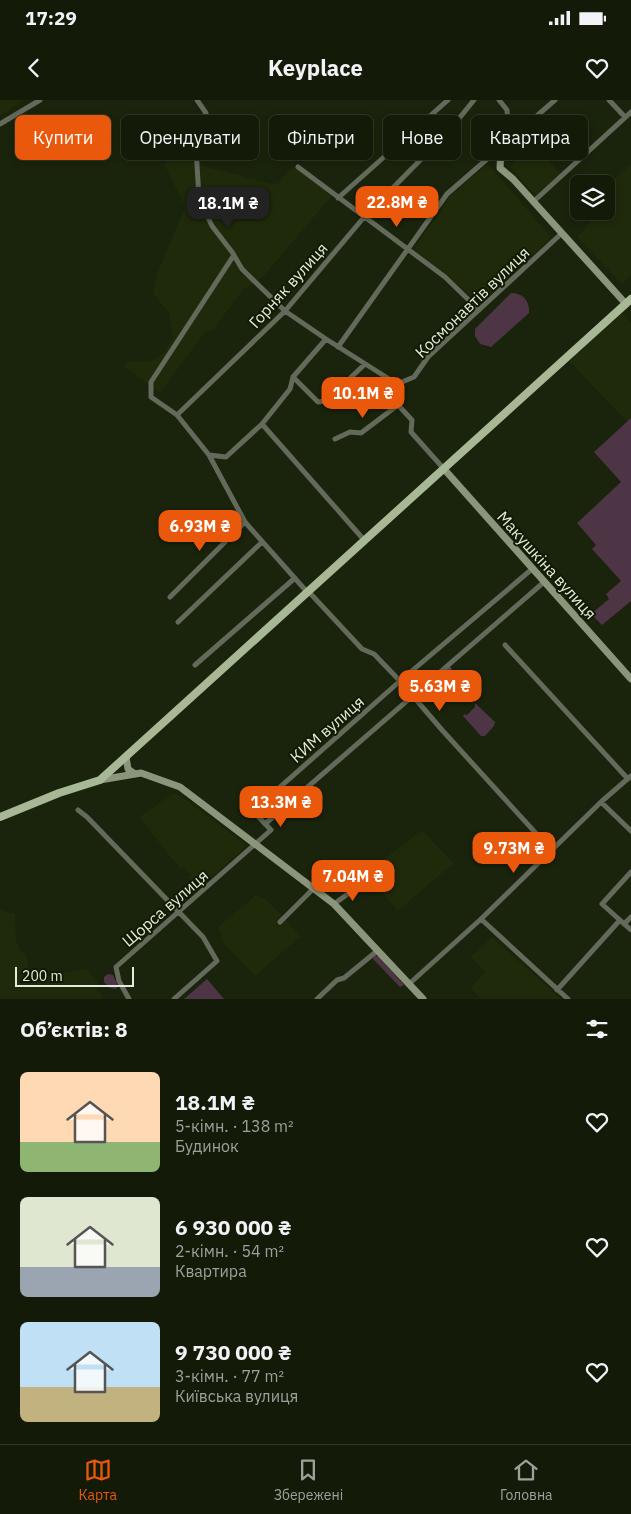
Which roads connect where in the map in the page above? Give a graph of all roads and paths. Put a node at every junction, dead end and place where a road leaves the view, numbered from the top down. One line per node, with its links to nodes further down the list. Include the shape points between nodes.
1 (40, 100): 12 (street)
2 (197, 100): 21 (street, via 206,113 194,132 199,198 212,226)
3 (448, 100): 16 (street)
4 (474, 100): 18 (street, Горняк вулиця, via 449,131)
5 (499, 100): 9 (street)
6 (555, 100): 10 (street)
7 (610, 100): 11 (street)
8 (631, 112): 11 (street)
9 (507, 115)
10 (538, 115)
11 (625, 117): 17 (street)
12 (0, 124)
13 (487, 160): 20 (street, via 447,194)
14 (500, 160): 17 (street, via 500,168)
15 (298, 167): 16 (street)
16 (338, 198): 18 (street)
17 (533, 202): 19 (street)
18 (365, 216): 20 (street); 24 (street, Горняк вулиця)
19 (562, 233): 22 (street); 23 (street, Космонавтів вулиця)
20 (408, 249): 23 (street, via 445,277); 26 (street)
21 (234, 255): 24 (street, via 242,269); 31 (street, via 151,382 151,397)
22 (628, 301): 35 (main road)
23 (479, 310): 29 (street, Космонавтів вулиця, via 428,356 414,377)
24 (285, 311): 25 (street); 31 (street, Горняк вулиця)
25 (326, 339): 26 (street); 28 (street)
26 (338, 347): 27 (street)
27 (365, 364): 28 (street, via 326,401 318,402); 29 (street)
28 (292, 377): 32 (street, via 290,389)
29 (397, 384): 30 (street)
30 (398, 405): 33 (street, via 361,433 350,432); 35 (street, via 412,420 411,432)
31 (177, 415): 34 (street)
32 (262, 424): 34 (street, via 226,457); 37 (street)
33 (335, 439)
34 (209, 455): 36 (street)
35 (444, 469): 37 (main road); 39 (street, Макушкіна вулиця)
36 (245, 522): 38 (street); 43 (street)
37 (365, 541): 42 (main road)
38 (262, 542): 40 (street); 44 (street)
39 (532, 569): 41 (street, Макушкіна вулиця); 48 (street, КИМ вулиця)
40 (295, 578): 42 (street); 46 (street)
41 (544, 582): 47 (street, Макушкіна вулиця); 49 (street, КИМ вулиця)
42 (309, 592): 48 (street, via 362,650 374,654); 50 (main road)
43 (170, 597)
44 (178, 622)
45 (505, 645): 52 (street)
46 (195, 666)
47 (631, 679)
48 (400, 681): 49 (street); 57 (street, КИМ вулиця, via 253,811)
49 (412, 694): 57 (street, КИМ вулиця); 60 (street)
50 (126, 757): 51 (street, via 128,770); 53 (main road)
51 (135, 774): 53 (street); 59 (street, via 141,773 180,787)
52 (630, 777): 54 (street)
53 (100, 780): 56 (main road)
54 (601, 802): 58 (street); 60 (street)
55 (78, 810): 65 (street)
56 (0, 818)
57 (265, 824): 59 (street, Щорса вулиця, via 272,830)
58 (631, 830)
59 (256, 845): 63 (street); 65 (street, Щорса вулиця)
60 (552, 851): 67 (street)
61 (631, 872): 69 (street, via 602,904)
62 (360, 885): 64 (street)
63 (314, 888): 64 (street); 68 (street)
64 (334, 904): 71 (street)
65 (179, 913): 74 (street, Щорса вулиця, via 116,967); 75 (street, via 203,938 217,961)
66 (631, 917): 69 (street)
67 (481, 919): 72 (street); 73 (street)
68 (280, 922)
69 (622, 922): 70 (street); 73 (street)
70 (631, 930)
71 (377, 951): 72 (street); 76 (street)
72 (409, 984): 77 (street)
73 (558, 990): 78 (street)
74 (129, 999)
75 (174, 999)
76 (317, 999)
77 (423, 999)
78 (568, 999)

